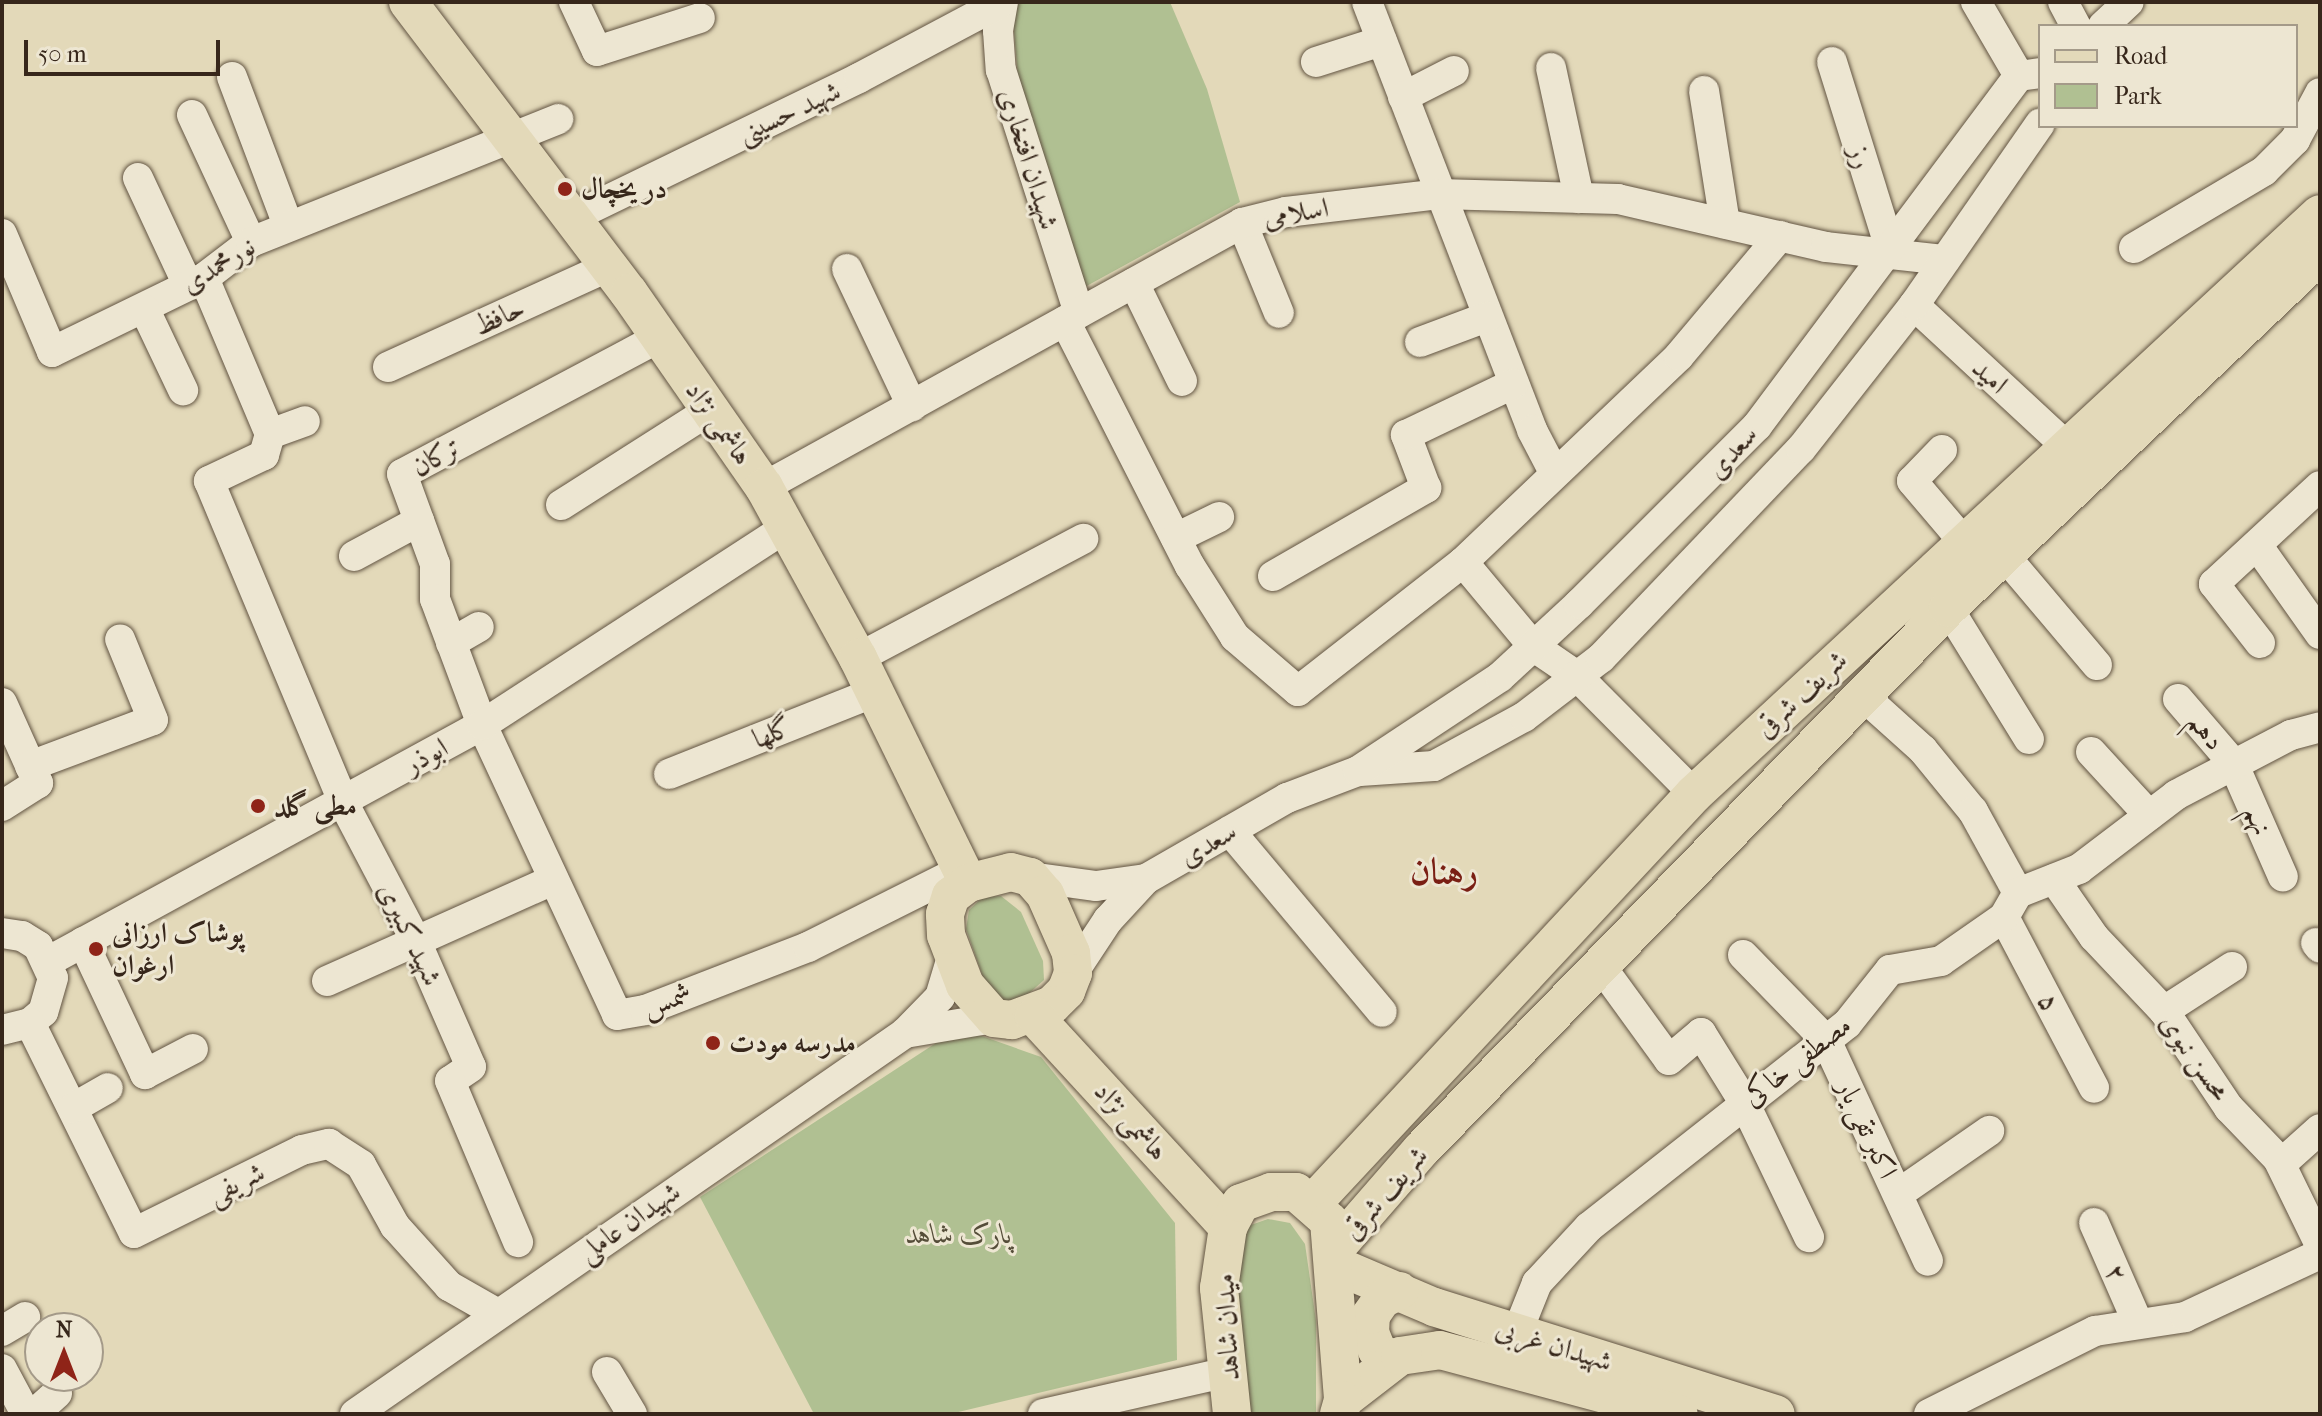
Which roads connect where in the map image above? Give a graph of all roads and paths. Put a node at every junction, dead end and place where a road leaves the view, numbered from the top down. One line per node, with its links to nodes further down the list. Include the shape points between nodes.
1 (574, 2): 8 (street, via 597,51)
2 (1003, 2): 29 (street, شهید حسینی); 47 (street, شهیدان افتخاری, via 998,31 1001,70)
3 (1367, 2): 11 (street)
4 (1976, 2): 16 (street)
5 (2063, 2): 9 (street)
6 (2129, 2): 10 (street)
7 (418, 5): 24 (main road, هاشمی نژاد)
8 (700, 18)
9 (2075, 24)
10 (2105, 24)
11 (1382, 41): 12 (street); 20 (street)
12 (1316, 62)
13 (1832, 62): 37 (street, رز)
14 (1551, 68): 27 (street)
15 (1454, 71): 20 (street)
16 (2030, 74): 37 (street, سعدی)
17 (232, 77): 32 (street)
18 (1704, 91): 31 (street)
19 (2320, 93): 36 (street, via 2295,140 2264,171)
20 (1403, 97): 26 (street)
21 (192, 115): 35 (street)
22 (558, 119): 24 (street, نورمحمدی)
23 (2038, 127): 39 (street, سعدی)
24 (510, 141): 29 (main road, هاشمی نژاد); 32 (street, نورمحمدی)
25 (138, 178): 42 (street)
26 (1439, 194): 27 (street, اسلامی); 30 (street, اسلامی, via 1286,212); 48 (street)
27 (1579, 198): 31 (street, اسلامی, via 1618,199)
28 (2320, 214): 59 (main road, شریف شرقی)
29 (573, 217): 40 (main road, هاشمی نژاد)
30 (1242, 223): 43 (street, اسلامی); 46 (street)
31 (1725, 223): 34 (street, اسلامی)
32 (288, 225): 35 (street, نورمحمدی)
33 (2, 234): 45 (street, نورمحمدی, via 52,352)
34 (1780, 236): 37 (street, اسلامی); 61 (street, via 1679,356)
35 (251, 242): 42 (street, نورمحمدی)
36 (2134, 248)
37 (1891, 252): 39 (street, اسلامی); 82 (street, سعدی, via 1757,426 1688,500)
38 (2320, 255): 72 (main road, شریف شرقی)
39 (1944, 260): 44 (street, سعدی)
40 (610, 266): 49 (main road, هاشمی نژاد); 51 (street, حافظ)
41 (847, 269): 55 (street)
42 (196, 282): 45 (street, نورمحمدی); 58 (street)
43 (1134, 283): 47 (street, اسلامی); 52 (street)
44 (1914, 305): 59 (street, امید); 85 (street, سعدی, via 1801,449 1706,552)
45 (145, 310): 54 (street)
46 (1279, 313)
47 (1072, 317): 55 (street, اسلامی); 68 (street, شهیدان افتخاری)
48 (1487, 317): 50 (street); 53 (street)
49 (660, 337): 56 (main road, هاشمی نژاد); 66 (street, ترکان, via 402,474)
50 (1420, 342)
51 (388, 367)
52 (1182, 381)
53 (1513, 384): 61 (street); 75 (street, via 1406,435 1426,488)
54 (183, 390)
55 (912, 406): 63 (street, اسلامی)
56 (710, 410): 63 (main road, هاشمی نژاد); 64 (street)
57 (305, 421): 58 (street)
58 (270, 434): 99 (street, شهید کبیری, via 264,455 209,481)
59 (2066, 446): 70 (main road, شریف شرقی)
60 (1942, 450): 70 (street, via 1912,481)
61 (1554, 472): 74 (street)
62 (2320, 486): 71 (street)
63 (764, 487): 67 (main road, هاشمی نژاد)
64 (561, 505)
65 (1219, 517): 68 (street)
66 (419, 521): 73 (street); 80 (street, ترکان, via 435,564 435,599)
67 (788, 526): 83 (main road, هاشمی نژاد); 90 (street, ابوذر)
68 (1176, 538): 74 (street, شهیدان افتخاری, via 1235,637 1298,691)
69 (1083, 539): 83 (street)
70 (1964, 542): 98 (main road, شریف شرقی)
71 (2257, 545): 78 (street); 81 (street, via 2214,584)
72 (2004, 555): 76 (main road, شریف شرقی); 84 (street)
73 (354, 556)
74 (1463, 562): 82 (street)
75 (1273, 576)
76 (1948, 608): 87 (main road, شریف شرقی); 92 (street)
77 (479, 627): 80 (street)
78 (2320, 634)
79 (120, 639): 95 (street, via 153,720)
80 (451, 643): 90 (street, ترکان)
81 (2260, 643)
82 (1533, 646): 85 (street); 96 (street, سعدی, via 1500,677)
83 (858, 658): 86 (main road, هاشمی نژاد)
84 (2097, 665)
85 (1577, 676): 96 (street, سعدی, via 1524,717 1434,766); 98 (street)
86 (875, 692): 97 (street, گلها); 103 (main road, هاشمی نژاد)
87 (1862, 695): 109 (street, ۵, via 1923,750 1973,811); 116 (main road, شریف شرقی)
88 (2178, 699): 94 (street, دهم)
89 (2, 703): 95 (street)
90 (482, 725): 99 (street, ابوذر); 108 (street, شمس)
91 (2320, 727): 94 (street, مصطفی خاکی)
92 (2029, 739)
93 (2091, 752): 101 (street)
94 (2233, 763): 101 (street, مصطفی خاکی); 105 (street, نهم)
95 (30, 766): 100 (street, via 38,783)
96 (1358, 771): 102 (street, سعدی, via 1287,798)
97 (669, 774)
98 (1694, 794): 136 (main road, شریف شرقی)
99 (343, 802): 111 (street, شهید کبیری); 112 (street, ابوذر)
100 (2, 806)
101 (2149, 815): 107 (street, مصطفی خاکی, via 2079,869)
102 (1230, 831): 106 (street, سعدی); 122 (street)
103 (965, 876): 104 (main road, via 1011,872); 108 (street, شمس, via 808,947 645,1010 617,1015); 113 (main road, via 945,914)
104 (1030, 877): 106 (street, via 1096,886); 118 (main road, via 1055,912)
105 (2283, 877)
106 (1146, 879): 118 (street, via 1108,920)
107 (2054, 879): 109 (street, مصطفی خاکی); 121 (street, محسن نبوی, via 2094,937)
108 (553, 880): 111 (street)
109 (2011, 905): 126 (street, مصطفی خاکی, via 1941,961 1890,970 1867,1004); 129 (street, ۵)
110 (2, 933): 115 (street, via 22,936)
111 (416, 941): 119 (street); 140 (street, شهید کبیری, via 471,1067 450,1081)
112 (83, 942): 115 (street, ابوذر); 127 (street, via 145,1074)
113 (953, 954): 123 (main road, via 965,985); 125 (street, شهیدان عاملی, via 940,997)
114 (1743, 955): 126 (street, اکبر تقی یار)
115 (49, 961): 124 (street, via 51,996)
116 (1600, 965): 130 (street, via 1669,1060 1701,1033); 143 (main road, شریف شرقی, via 1421,1150)
117 (2232, 967): 121 (street)
118 (1073, 973): 120 (main road, via 1066,991)
119 (327, 981)
120 (1043, 1010): 123 (main road); 137 (main road, هاشمی نژاد)
121 (2164, 1011): 134 (street, محسن نبوی, via 2229,1108)
122 (1382, 1012)
123 (994, 1018): 125 (street, شهیدان عاملی)
124 (16, 1027): 131 (street, شریفی)
125 (905, 1033): 146 (street, شهیدان عاملی)
126 (1826, 1040): 130 (street, مصطفی خاکی); 135 (street, اکبر تقی یار)
127 (193, 1049)
128 (108, 1088): 131 (street)
129 (2094, 1088)
130 (1744, 1102): 139 (street); 148 (street, مصطفی خاکی, via 1589,1227 1537,1283)
131 (73, 1108): 146 (street, شریفی, via 134,1233 302,1150 329,1144 361,1165 395,1226 449,1286)
132 (2320, 1129): 134 (street)
133 (1989, 1131): 135 (street, اکبر تقی یار)
134 (2281, 1164): 141 (street, محسن نبوی)
135 (1898, 1194): 144 (street, اکبر تقی یار)
136 (1312, 1204): 137 (main road, via 1296,1192 1271,1192); 143 (main road, via 1329,1221)
137 (1234, 1215): 152 (main road, میدان شاهد, via 1219,1288)
138 (2094, 1223): 147 (street, ۲)
139 (1809, 1237)
140 (518, 1242)
141 (2320, 1245)
142 (2320, 1254): 147 (street, via 2185,1317)
143 (1335, 1258): 145 (main road, شهیدان غربی); 154 (main road)
144 (1928, 1261)
145 (1399, 1291): 148 (main road, شهیدان غربی); 149 (main road, via 1382,1299 1370,1324 1377,1350)
146 (498, 1314): 159 (street, شهیدان عاملی)
147 (2138, 1323): 163 (street, via 2095,1331)
148 (1517, 1333): 162 (main road, شهیدان غربی)
149 (1392, 1361): 154 (main road, شهیدان غربی); 155 (main road, شهیدان غربی, via 1440,1350)
150 (3, 1372): 157 (street)
151 (607, 1372): 160 (street)
152 (1228, 1372): 156 (street); 161 (main road, میدان شاهد)
153 (57, 1393): 158 (street)
154 (1341, 1407)
155 (1664, 1412)
156 (1055, 1413)
157 (26, 1414)
158 (34, 1414)
159 (355, 1414)
160 (632, 1414)
161 (1232, 1414)
162 (1776, 1414)
163 (1929, 1414)

